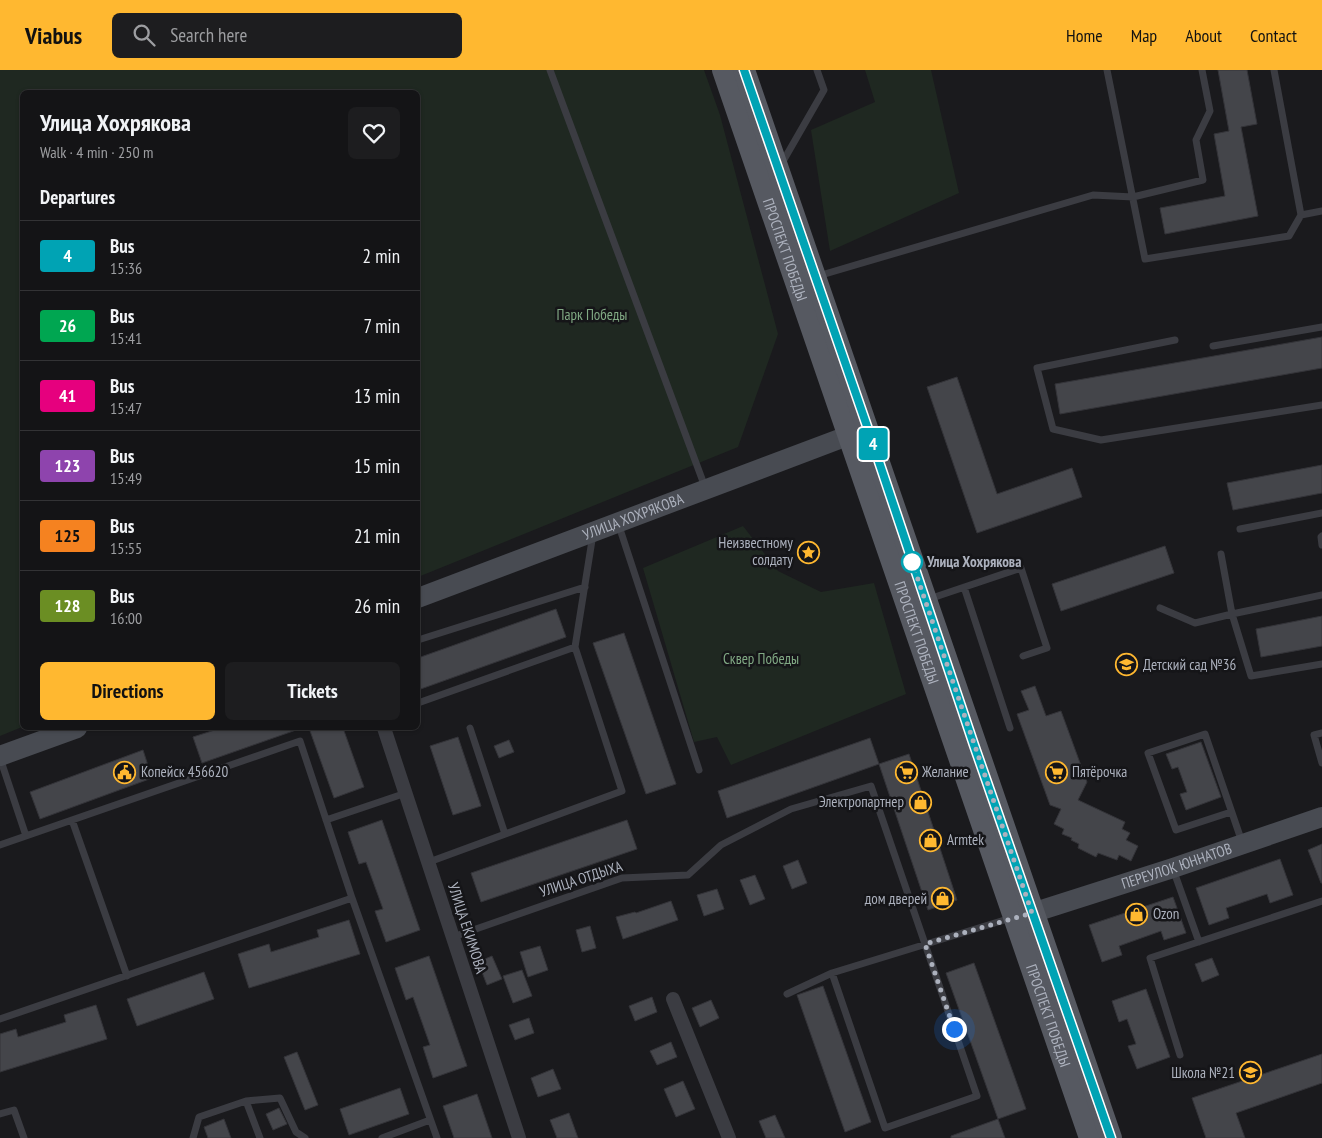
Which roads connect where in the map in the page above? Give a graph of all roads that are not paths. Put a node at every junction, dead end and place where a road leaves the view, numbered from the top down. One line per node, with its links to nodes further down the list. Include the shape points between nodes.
1 (550, 70): 18 (lane)
2 (723, 70): 17 (main road, ПРОСПЕКТ ПОБЕДЫ)
3 (744, 70): 8 (main road, ПРОСПЕКТ ПОБЕДЫ)
4 (817, 70): 8 (lane, via 824,90)
5 (1107, 70): 9 (lane)
6 (1202, 70): 9 (lane, via 1210,110 1196,140 1203,180)
7 (1274, 70): 11 (lane)
8 (778, 170): 12 (main road, ПРОСПЕКТ ПОБЕДЫ)
9 (1133, 197): 11 (lane, via 1145,259 1289,236); 12 (lane, via 1093,196)
10 (1322, 212): 11 (lane)
11 (1301, 215)
12 (815, 277): 17 (main road, ПРОСПЕКТ ПОБЕДЫ)
13 (1322, 327): 15 (lane)
14 (1175, 340): 16 (lane, via 1037,368 1053,429 1101,440)
15 (1213, 346)
16 (1322, 405)
17 (859, 432): 18 (street, УЛИЦА ХОХРЯКОВА); 30 (main road, ПРОСПЕКТ ПОБЕДЫ); 59 (main road, ПРОСПЕКТ ПОБЕДЫ)
18 (706, 490): 20 (street, УЛИЦА ХОХРЯКОВА)
19 (1322, 513): 21 (lane)
20 (618, 523): 22 (street, УЛИЦА ХОХРЯКОВА); 45 (lane)
21 (1240, 528)
22 (593, 532): 26 (lane); 29 (street, УЛИЦА ХОХРЯКОВА)
23 (1322, 536): 24 (lane)
24 (1322, 545)
25 (1221, 554): 32 (lane)
26 (585, 587): 33 (lane); 34 (lane)
27 (964, 587): 30 (lane); 35 (lane, via 1021,568 1047,648); 39 (lane)
28 (1322, 595): 32 (lane)
29 (420, 597)
30 (924, 600): 59 (main road, ПРОСПЕКТ ПОБЕДЫ)
31 (1160, 608): 32 (lane, via 1195,623)
32 (1232, 614): 36 (lane, via 1251,676)
33 (420, 639)
34 (575, 647): 37 (lane); 51 (lane, via 622,791)
35 (1023, 656)
36 (1322, 664)
37 (420, 702)
38 (470, 728): 51 (lane)
39 (1010, 728)
40 (72, 730): 43 (street)
41 (385, 730): 46 (street, УЛИЦА ЕКИМОВА)
42 (1322, 732): 44 (lane, via 1314,735)
43 (0, 757): 52 (lane)
44 (1322, 763)
45 (700, 770)
46 (406, 793): 50 (lane); 55 (street, УЛИЦА ЕКИМОВА)
47 (1231, 812): 47 (lane, via 1205,734 1148,753 1176,830); 54 (lane)
48 (1322, 817): 54 (street, ПЕРЕУЛОК ЮННАТОВ)
49 (72, 820): 50 (lane, via 300,741); 52 (lane); 64 (lane)
50 (326, 820): 57 (lane)
51 (505, 834): 55 (lane)
52 (26, 836): 53 (lane)
53 (0, 845)
54 (1242, 845): 56 (street, ПЕРЕУЛОК ЮННАТОВ)
55 (429, 862): 60 (street, УЛИЦА ЕКИМОВА)
56 (1173, 868): 59 (street, ПЕРЕУЛОК ЮННАТОВ); 61 (lane)
57 (352, 898): 64 (lane); 71 (lane)
58 (1322, 901): 61 (lane)
59 (1023, 915): 62 (lane); 80 (main road, ПРОСПЕКТ ПОБЕДЫ); 81 (main road, ПРОСПЕКТ ПОБЕДЫ)
60 (453, 937): 62 (lane, УЛИЦА ОТДЫХА, via 622,878 688,875 720,844 791,809 871,786); 78 (street, УЛИЦА ЕКИМОВА)
61 (1199, 942): 68 (lane, via 1150,958)
62 (925, 944): 63 (lane); 63 (lane, via 977,1096 885,1128)
63 (832, 973): 65 (lane)
64 (127, 976): 67 (lane)
65 (787, 994)
66 (673, 999): 79 (street)
67 (0, 1019)
68 (1180, 1055)
69 (246, 1101): 73 (lane, via 199,1117); 74 (lane); 75 (lane, via 280,1098 296,1132)
70 (0, 1114): 72 (lane, via 14,1110)
71 (430, 1120): 76 (lane); 77 (lane)
72 (24, 1138)
73 (193, 1138)
74 (260, 1138)
75 (305, 1138)
76 (382, 1138)
77 (437, 1138)
78 (519, 1138)
79 (729, 1138)
80 (1090, 1138)
81 (1111, 1138)

